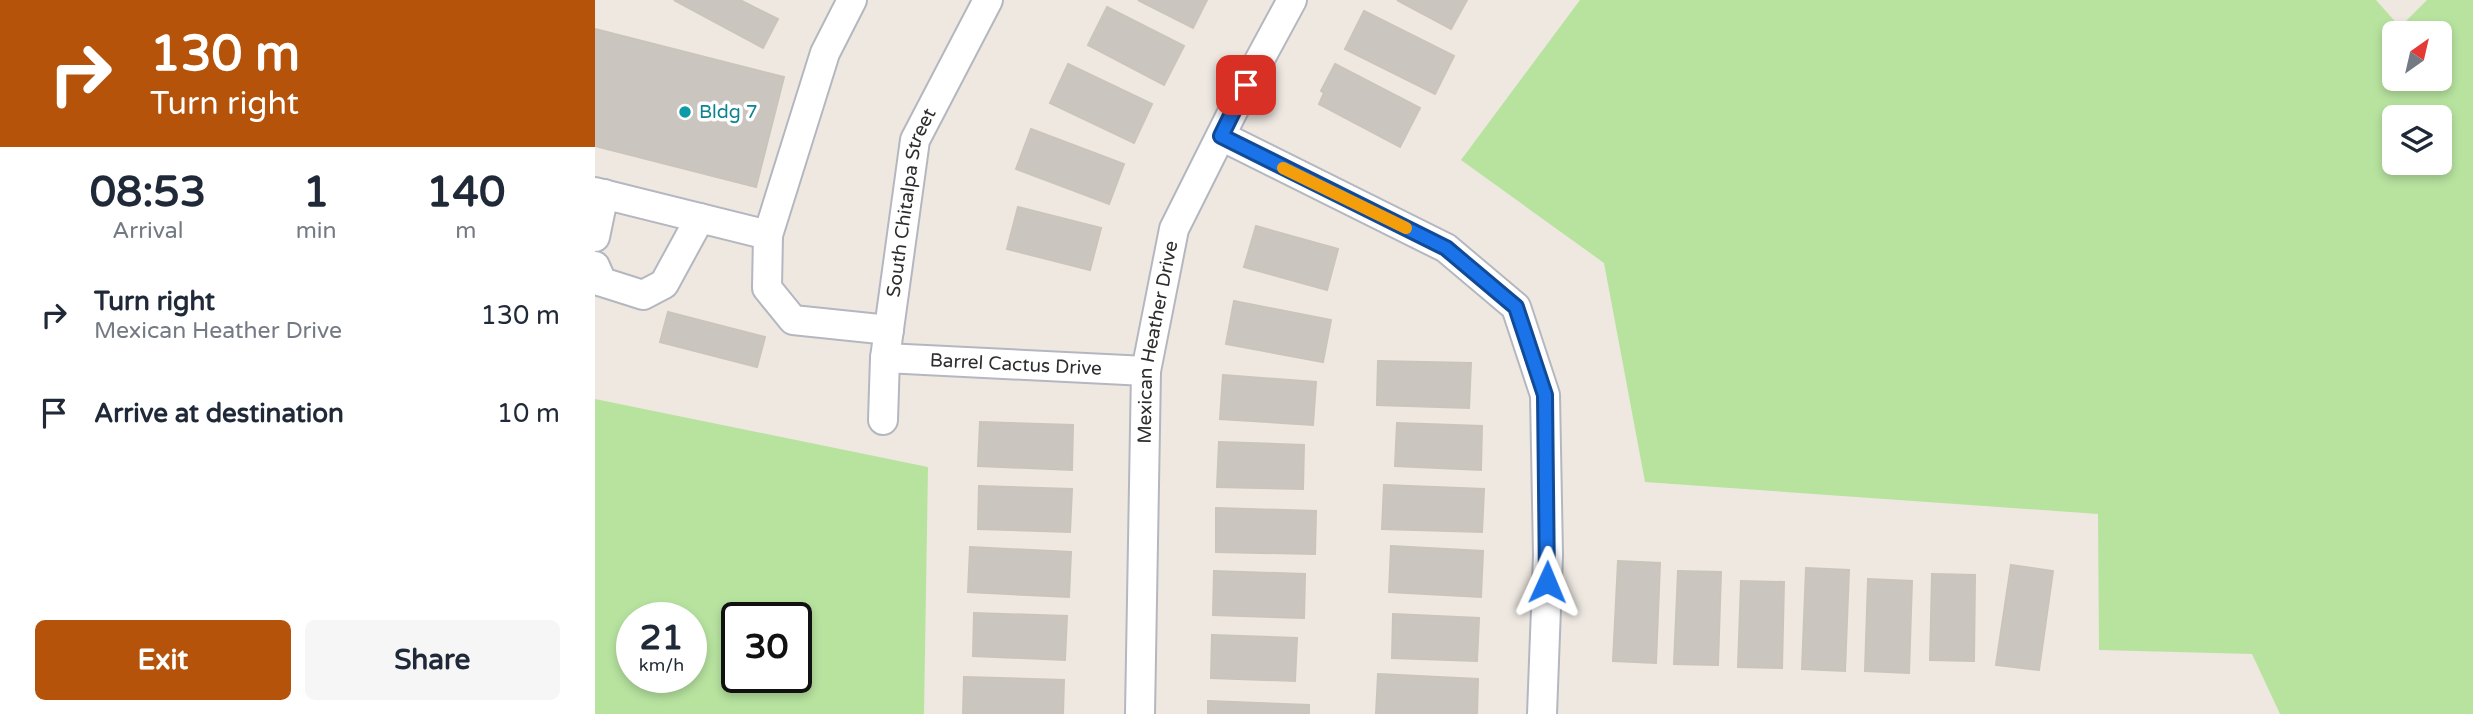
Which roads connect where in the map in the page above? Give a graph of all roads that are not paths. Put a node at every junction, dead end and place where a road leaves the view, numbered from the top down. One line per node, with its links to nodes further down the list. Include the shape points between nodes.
1 (852, 0): 7 (street, via 825,53)
2 (988, 0): 10 (street, South Chitalpa Street, via 915,140)
3 (1292, 0): 4 (street, Mexican Heather Drive)
4 (1221, 136): 12 (street, Mexican Heather Drive, via 1174,229); 15 (street, via 1446,248 1516,307 1545,395 1548,555)
5 (600, 193): 6 (street); 8 (street)
6 (700, 218): 7 (street); 9 (street, via 664,284 643,295 602,282)
7 (768, 235): 10 (street, via 767,288 793,320)
8 (595, 237)
9 (595, 266)
10 (888, 330): 11 (street, South Chitalpa Street)
11 (885, 358): 12 (street, Barrel Cactus Drive); 13 (street, South Chitalpa Street)
12 (1146, 372): 14 (street, Mexican Heather Drive)
13 (883, 420)
14 (1140, 714)
15 (1542, 714)

